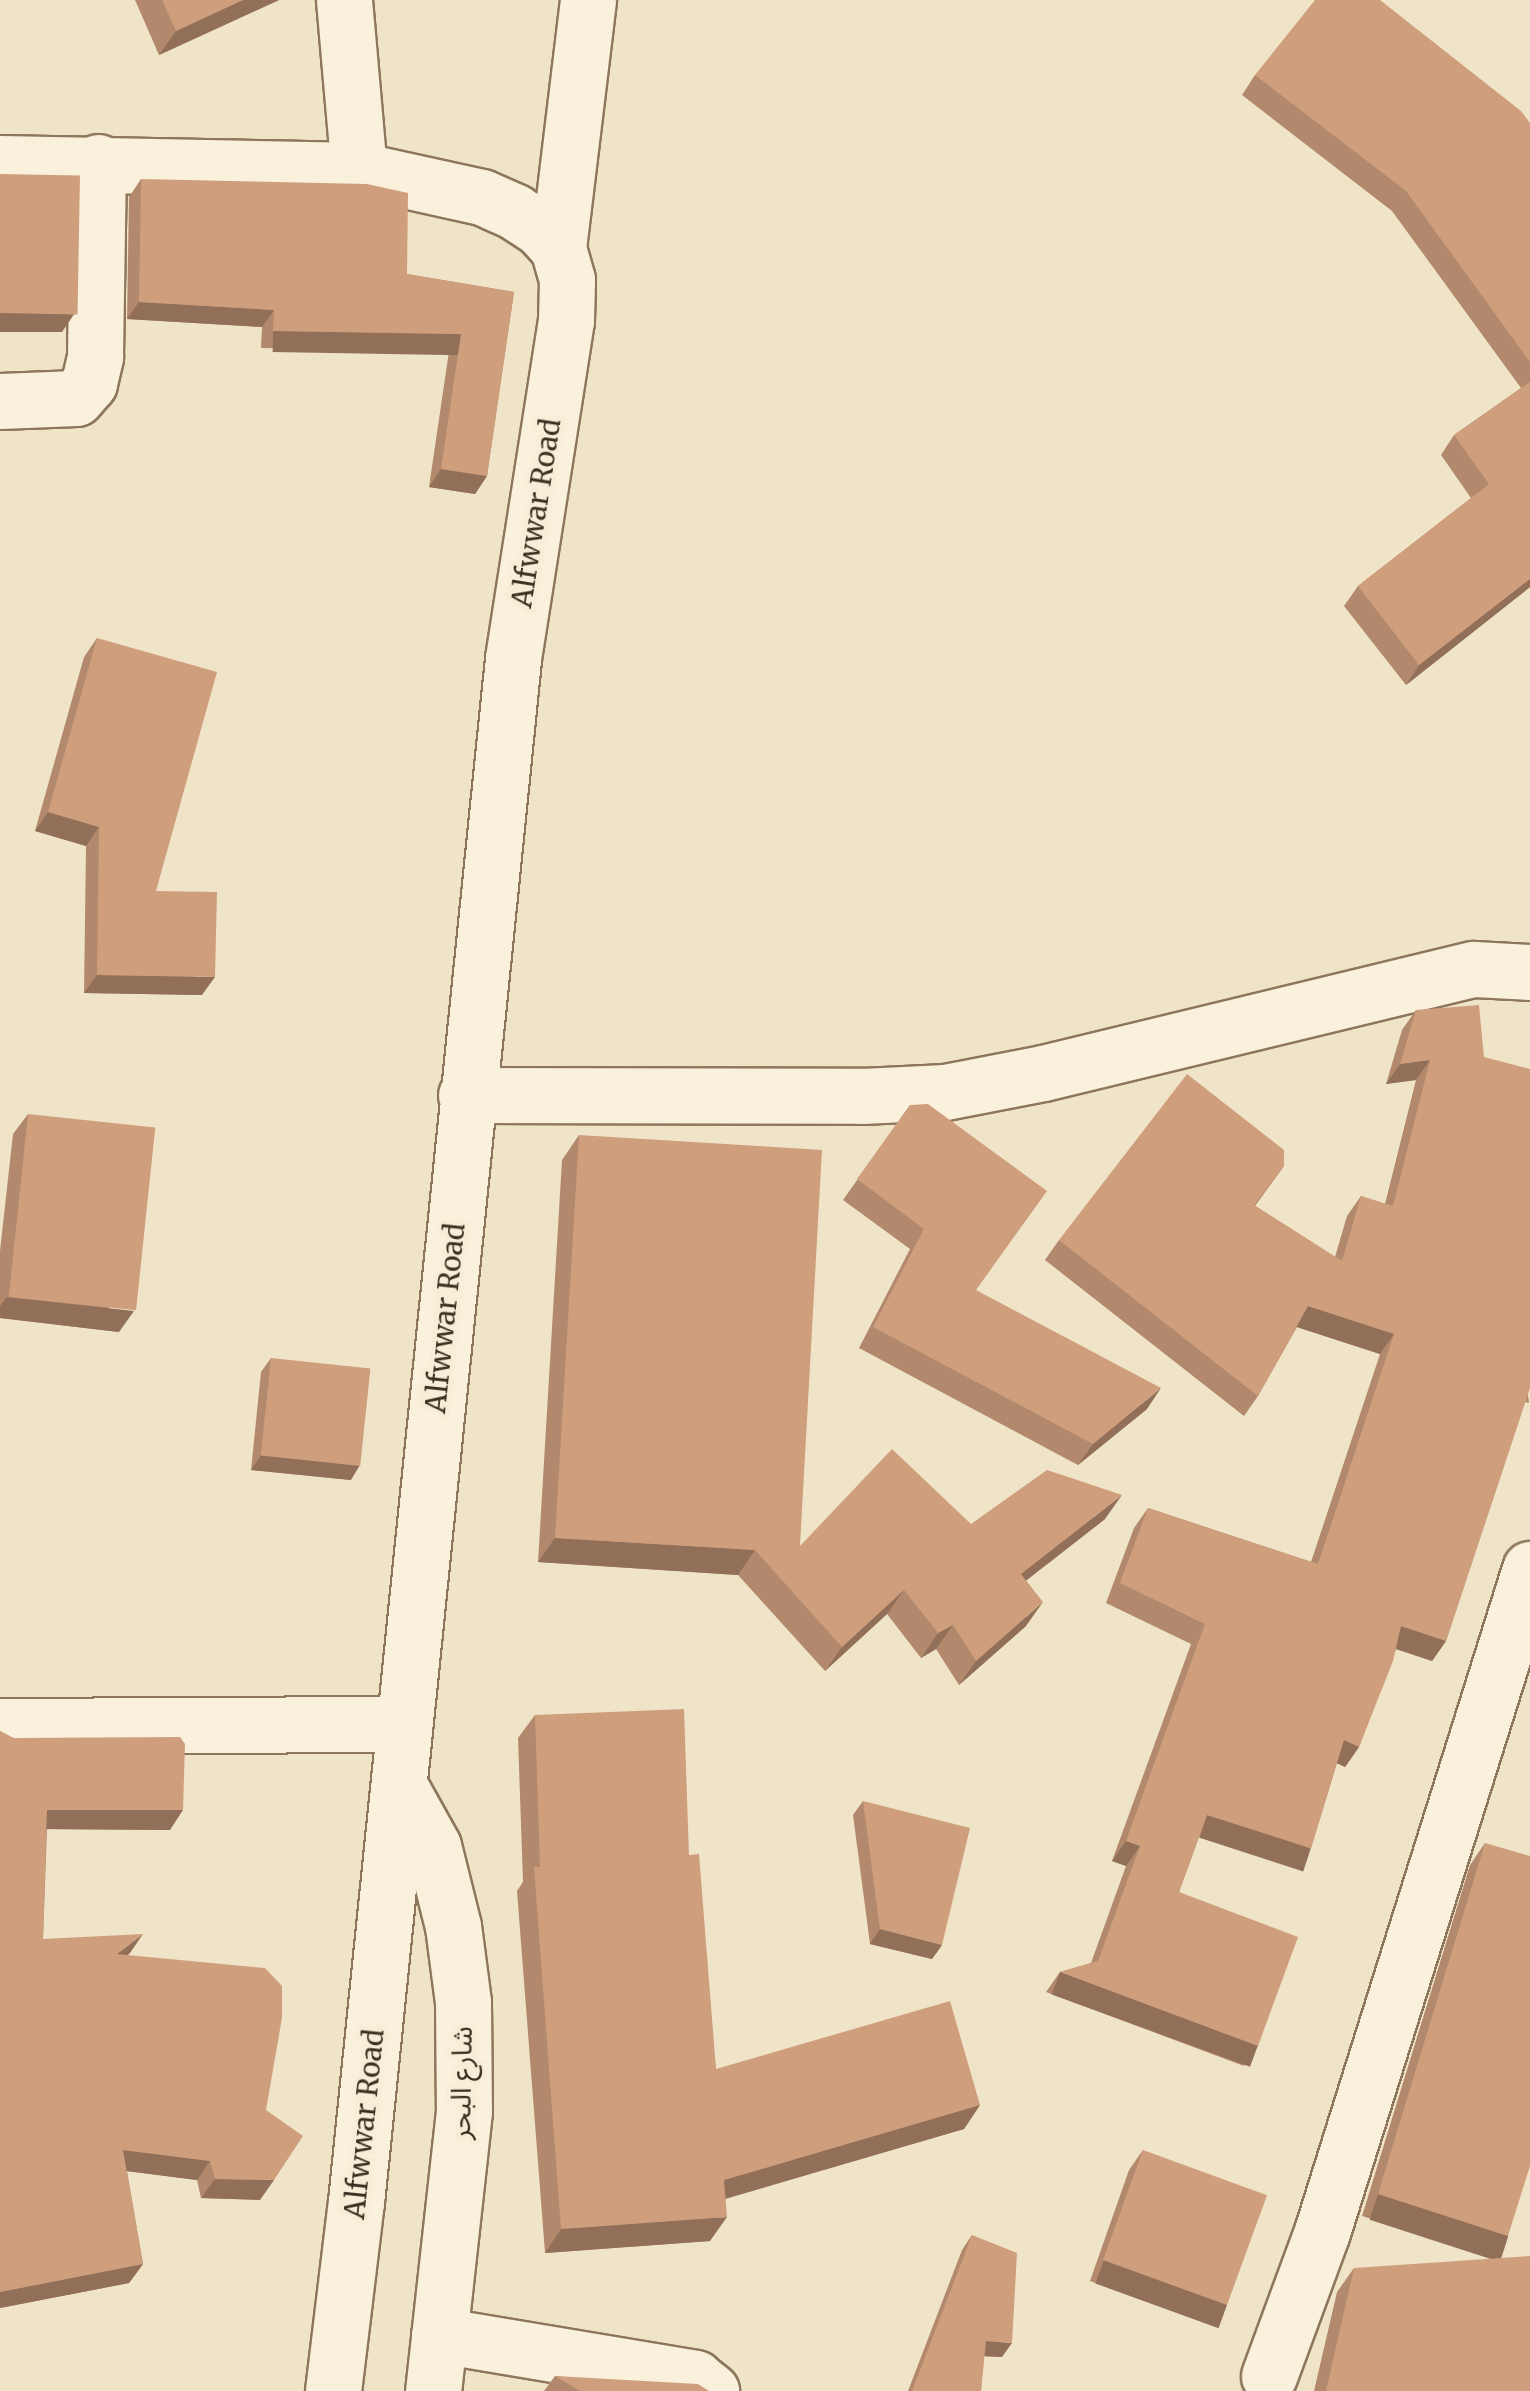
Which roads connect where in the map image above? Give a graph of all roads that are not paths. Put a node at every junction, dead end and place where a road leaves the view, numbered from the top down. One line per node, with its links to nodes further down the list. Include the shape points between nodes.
1 (344, 0): 5 (street)
2 (588, 0): 6 (street, Alfwwar Road)
3 (1, 155): 4 (street)
4 (98, 162): 5 (street); 7 (street, via 89,383 76,398)
5 (358, 170): 6 (street, via 482,196 542,229)
6 (558, 248): 9 (street, Alfwwar Road, via 567,280 566,320 513,659)
7 (0, 401)
8 (1530, 972): 9 (street, via 1474,969 944,1092)
9 (466, 1095): 11 (street, Alfwwar Road)
10 (1530, 1569): 15 (street, via 1322,2232)
11 (402, 1724): 12 (street); 13 (street, Alfwwar Road)
12 (0, 1726)
13 (400, 1785): 14 (street, شارع البحر, via 434,1846 462,2002 464,2111); 16 (street, Alfwwar Road)
14 (439, 2335): 17 (street, شارع البحر); 18 (street, via 695,2378)
15 (1269, 2376)
16 (333, 2391)
17 (432, 2391)
18 (711, 2391)

